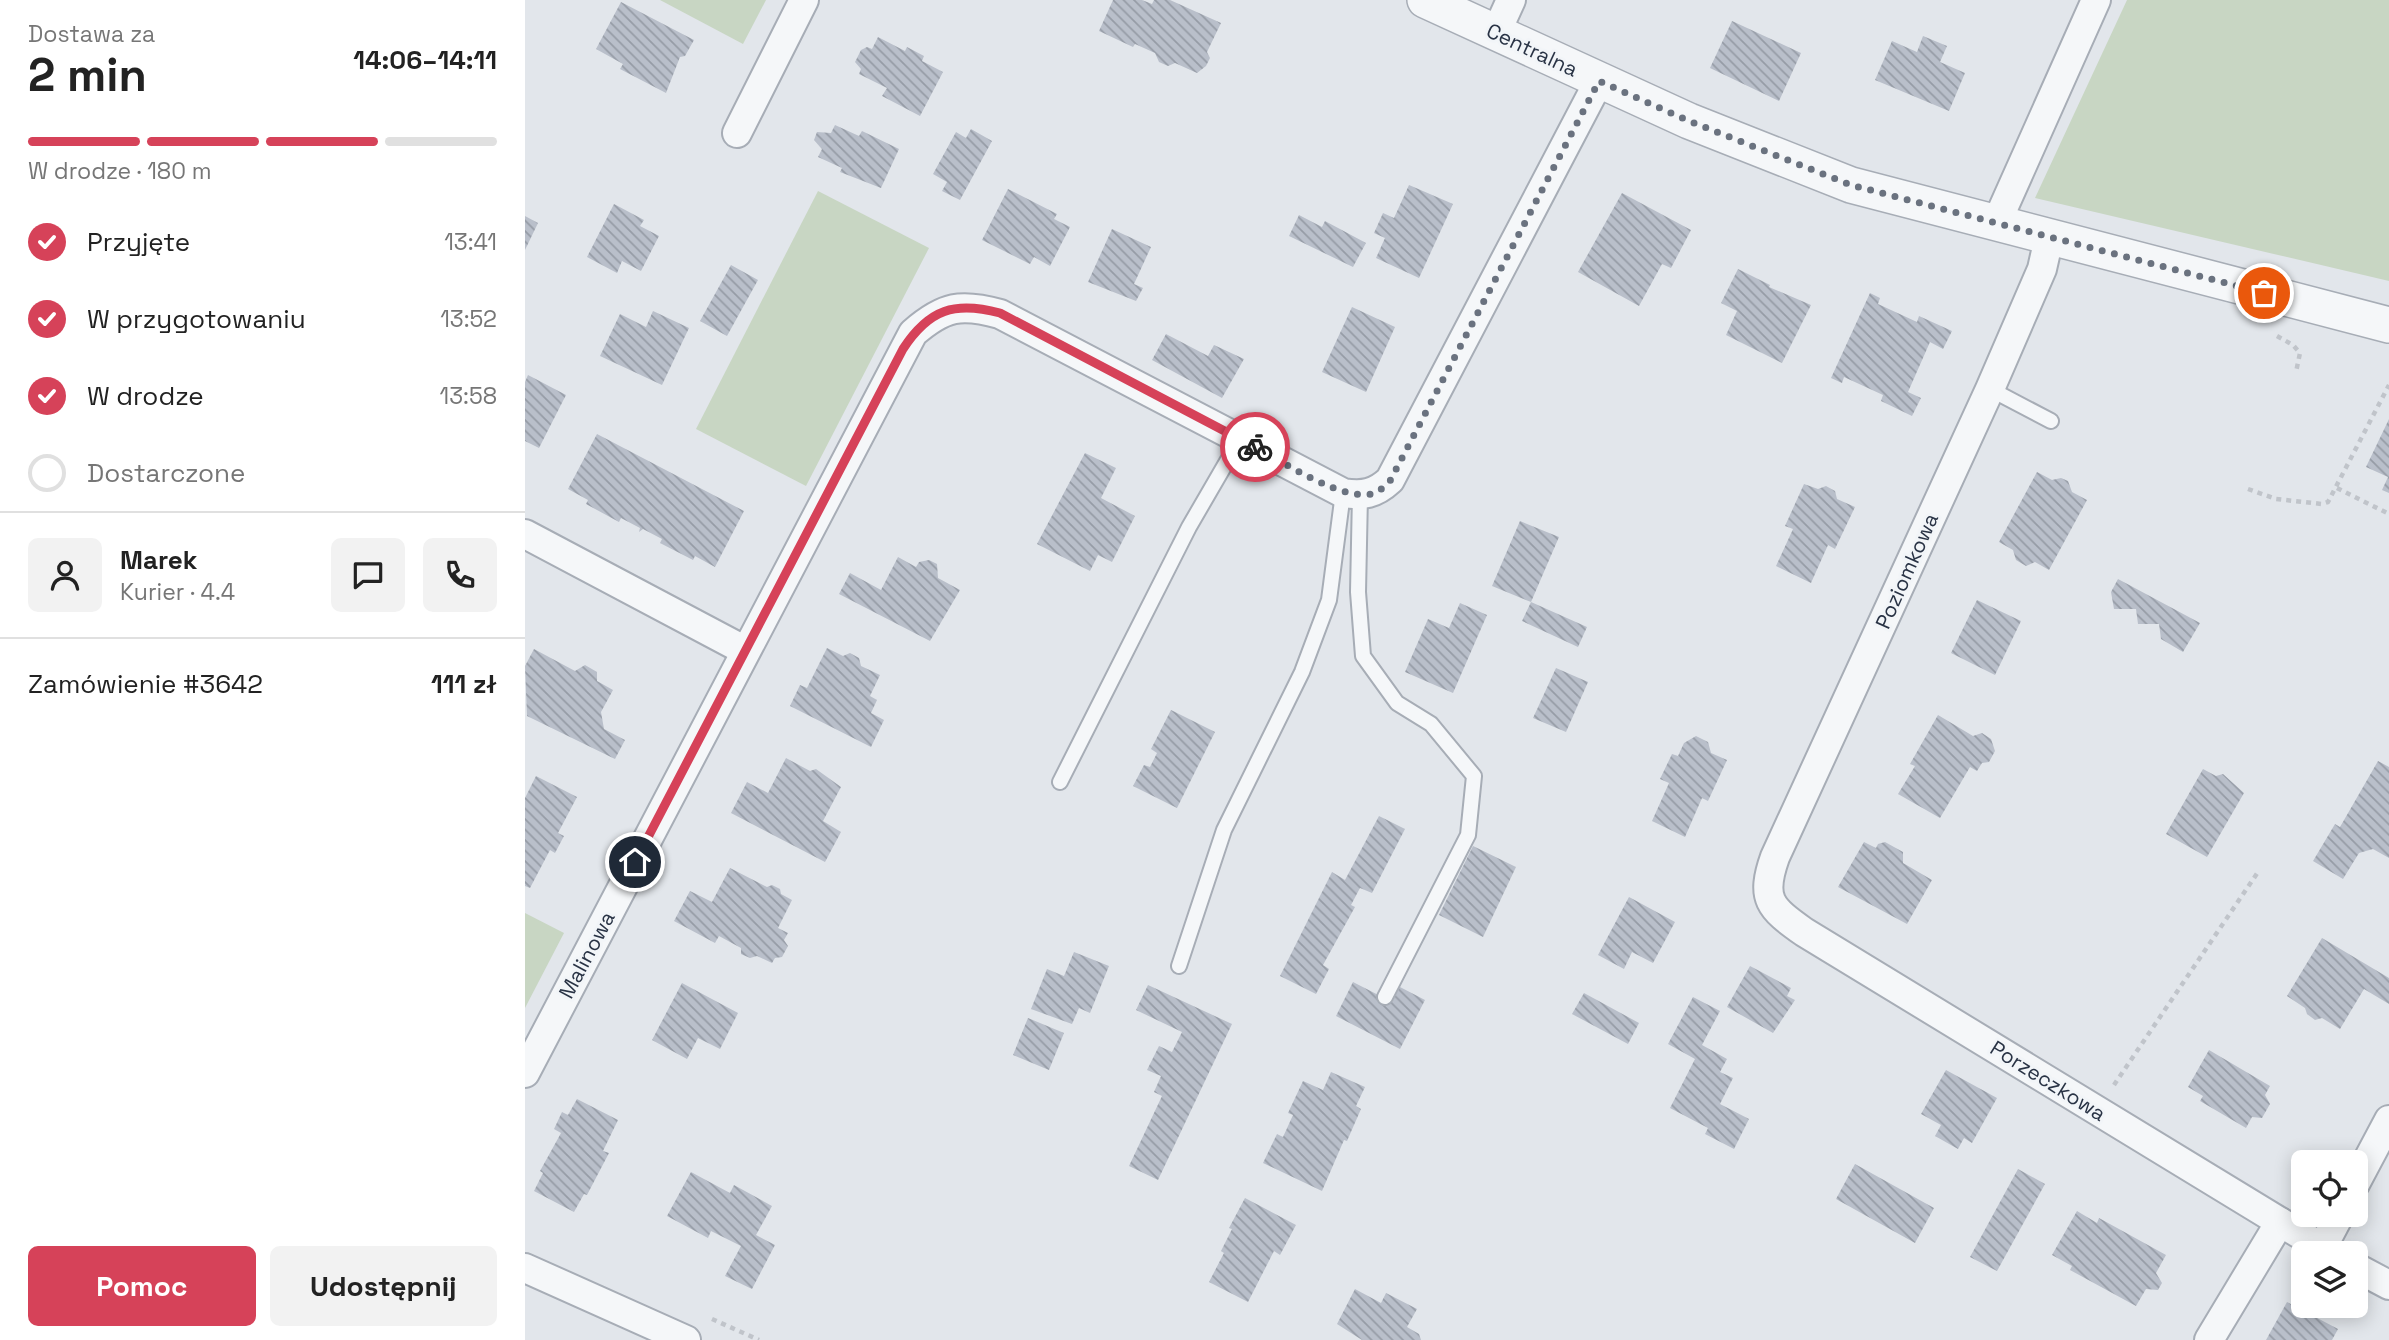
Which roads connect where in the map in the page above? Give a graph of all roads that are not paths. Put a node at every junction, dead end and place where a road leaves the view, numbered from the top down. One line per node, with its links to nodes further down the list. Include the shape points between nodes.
1 (804, 0): 7 (street)
2 (1425, 0): 5 (street, Centralna)
3 (1511, 0): 5 (street)
4 (2095, 0): 8 (street)
5 (1496, 33): 6 (street, Centralna)
6 (1599, 81): 8 (street, Centralna, via 1851,185); 14 (street, via 1390,481 1377,492)
7 (737, 133)
8 (1996, 223): 9 (street, Centralna)
9 (2049, 238): 10 (street, Centralna); 11 (street, Poziomkowa, via 2042,269)
10 (2389, 325)
11 (1990, 389): 12 (lane); 18 (street, Poziomkowa, via 1775,857 1766,887)
12 (2051, 421)
13 (1240, 439): 14 (street, Malinowa); 16 (street, Malinowa, via 1000,313 975,307 953,308 933,316 903,349); 17 (lane, via 1189,527)
14 (1351, 494): 19 (lane, via 1329,600 1302,673 1224,830); 20 (lane, via 1363,656 1397,703 1431,724 1474,776 1468,835)
15 (525, 534): 16 (street)
16 (744, 650): 21 (street, Malinowa)
17 (1060, 782)
18 (1769, 902): 24 (street, Porzeczkowa, via 1804,932)
19 (1179, 966)
20 (1385, 997)
21 (525, 1073)
22 (2389, 1120): 23 (street)
23 (2368, 1160)
24 (2280, 1222): 25 (street, Porzeczkowa); 30 (street)
25 (2312, 1241)
26 (525, 1268): 29 (street)
27 (2368, 1274): 28 (street)
28 (2389, 1285)
29 (686, 1340)
30 (2209, 1340)

